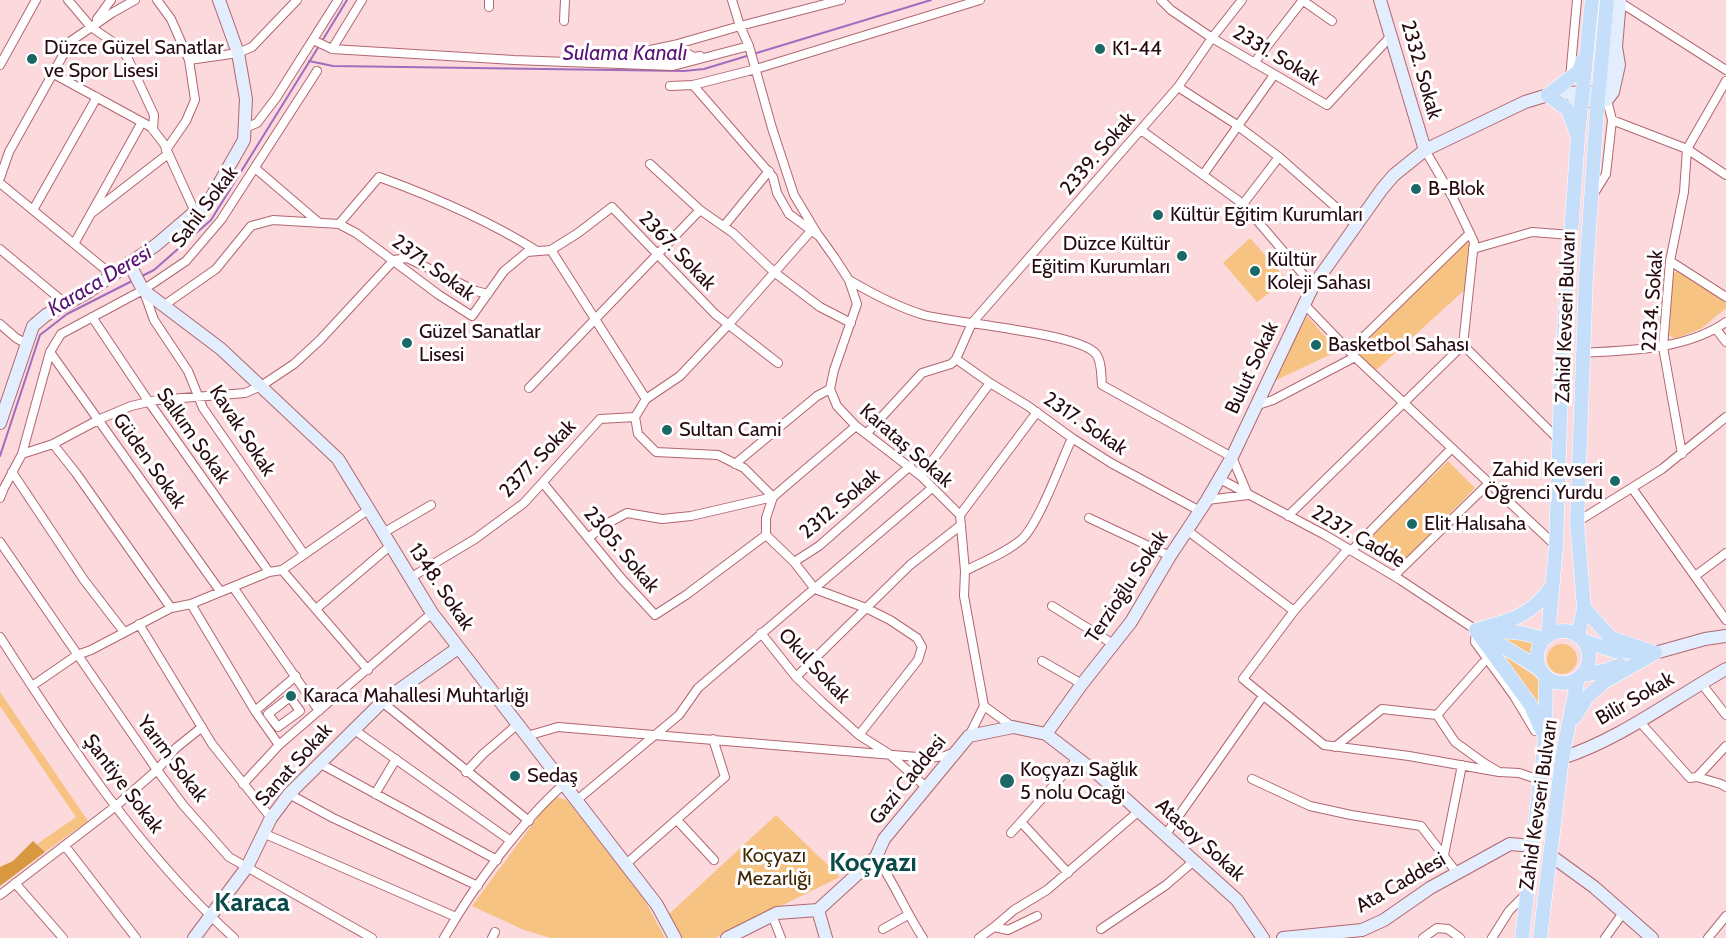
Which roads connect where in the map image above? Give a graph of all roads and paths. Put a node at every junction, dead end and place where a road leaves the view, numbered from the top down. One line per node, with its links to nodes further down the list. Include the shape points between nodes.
1 (36, 0): 36 (street)
2 (68, 0): 24 (street)
3 (111, 0): 24 (street)
4 (135, 0): 24 (street)
5 (157, 0): 34 (street, via 171,19)
6 (219, 0): 33 (street)
7 (297, 0): 33 (street, via 252,47)
8 (338, 0): 27 (street)
9 (362, 0): 31 (street)
10 (565, 0): 21 (street)
11 (732, 0): 23 (street)
12 (841, 0): 23 (street)
13 (980, 0): 37 (street)
14 (1161, 0): 26 (street, 2331. Sokak)
15 (1242, 0): 26 (street, 2339. Sokak)
16 (1303, 0): 22 (street); 35 (street)
17 (1380, 0): 25 (street, 2332. Sokak)
18 (1576, 0): 42 (street)
19 (1616, 1): 38 (street); 50 (main road, Zahid Kevseri Bulvarı); 50 (street, via 1616,47 1609,58)
20 (1588, 3): 30 (main road, Zahid Kevseri Bulvarı)
21 (564, 21)
22 (1332, 21)
23 (740, 26): 28 (street); 29 (street)
24 (91, 27): 40 (street, via 71,41); 55 (street, via 120,47 128,59 154,115)
25 (1391, 36): 41 (street, 2331. Sokak, via 1327,105); 59 (street, 2332. Sokak)
26 (1212, 38): 35 (street, 2331. Sokak); 46 (street, 2339. Sokak)
27 (313, 39): 31 (street); 54 (street, via 257,123)
28 (674, 45): 29 (street, via 693,57); 32 (street)
29 (749, 45): 31 (street, via 673,66); 37 (street)
30 (1587, 47): 42 (main road, via 1579,70); 48 (main road, Zahid Kevseri Bulvarı)
31 (332, 49)
32 (650, 50)
33 (238, 53): 34 (street); 54 (street, via 246,99)
34 (189, 60): 60 (street, via 195,100)
35 (1254, 63): 41 (street, 2331. Sokak)
36 (0, 65)
37 (755, 67): 44 (street); 83 (street, via 794,195)
38 (1726, 70)
39 (317, 71): 64 (street, Sahil Sokak)
40 (52, 73): 49 (street); 62 (street)
41 (1274, 75): 53 (street)
42 (1570, 79): 47 (main road)
43 (1726, 81): 58 (street)
44 (693, 85): 45 (street); 65 (street)
45 (670, 86)
46 (1178, 87): 53 (street); 56 (street, 2339. Sokak)
47 (1548, 95): 48 (street); 57 (main road, via 1568,110); 59 (street, Bulut Sokak)
48 (1582, 96): 50 (street); 57 (main road, Zahid Kevseri Bulvarı)
49 (97, 97): 52 (street); 72 (street)
50 (1601, 98): 51 (street); 70 (main road, Zahid Kevseri Bulvarı)
51 (1612, 120): 58 (street); 70 (street, via 1606,174)
52 (142, 122): 55 (street); 75 (street)
53 (1238, 126): 61 (street); 66 (street)
54 (245, 128): 74 (street, via 244,140 211,198)
55 (153, 130): 60 (street)
56 (1141, 130): 66 (street); 107 (street, 2339. Sokak)
57 (1578, 136): 82 (main road, Zahid Kevseri Bulvarı)
58 (1687, 149): 67 (street); 91 (street, 2234. Sokak, via 1684,192)
59 (1425, 150): 78 (street, Bulut Sokak, via 1394,175); 81 (street)
60 (167, 152): 74 (street); 75 (street)
61 (1279, 157): 71 (street); 78 (street)
62 (3, 162): 68 (street)
63 (650, 164): 73 (street)
64 (255, 168): 76 (street); 97 (street, Sahil Sokak, via 221,220 186,261)
65 (769, 171): 79 (street); 80 (street, via 789,214)
66 (1203, 175): 71 (street)
67 (1726, 175)
68 (0, 178)
69 (0, 183): 72 (street)
70 (1591, 198): 116 (main road, Zahid Kevseri Bulvarı)
71 (1243, 204): 96 (street)
72 (33, 210): 84 (street)
73 (700, 210): 79 (street); 89 (street)
74 (195, 212): 92 (street)
75 (91, 214): 84 (street)
76 (318, 222): 77 (street, 2371. Sokak); 102 (street, 2371. Sokak, via 273,220 251,226 216,269)
77 (339, 224): 88 (street, via 379,177 508,233); 90 (street, 2371. Sokak)
78 (1356, 225): 96 (street, Bulut Sokak)
79 (724, 226): 93 (street)
80 (810, 232): 83 (street); 93 (street)
81 (1470, 233): 86 (street); 117 (street)
82 (1571, 235): 86 (street, via 1532,232); 138 (main road, Zahid Kevseri Bulvarı)
83 (819, 236): 95 (street)
84 (74, 244): 94 (street)
85 (0, 249): 101 (street)
86 (1473, 249): 113 (street)
87 (551, 250): 88 (street, 2371. Sokak); 89 (street, 2367. Sokak, via 612,207); 104 (street)
88 (537, 251): 98 (street, 2371. Sokak, via 527,252 504,272)
89 (658, 254): 104 (street); 109 (street, 2367. Sokak)
90 (394, 260): 98 (street, via 407,258); 98 (street, 2371. Sokak, via 472,316); 121 (street, via 320,340)
91 (1670, 261): 99 (street); 114 (street, 2234. Sokak)
92 (129, 263): 94 (street); 97 (street)
93 (774, 272): 106 (street, via 820,307); 109 (street)
94 (112, 275): 101 (street)
95 (849, 280): 106 (street, via 857,304); 107 (street, via 879,298 924,315)
96 (1313, 286): 100 (street, Bulut Sokak)
97 (143, 290): 102 (street, 1348. Sokak); 103 (street, Sahil Sokak); 125 (street, Kavak Sokak, via 154,320 188,371)
98 (488, 294)
99 (1726, 297)
100 (1303, 303): 117 (street); 129 (street, Bulut Sokak)
101 (66, 304): 112 (street, via 33,326)
102 (163, 306): 121 (street, 1348. Sokak, via 221,349)
103 (92, 317): 115 (street, Sahil Sokak, via 61,334); 127 (street, Salkım Sokak)
104 (596, 318): 122 (street); 126 (street)
105 (1726, 322): 110 (street)
106 (851, 323): 123 (street)
107 (972, 323): 118 (street, 2339. Sokak); 143 (street, via 1084,346 1096,354 1102,386)
108 (0, 324): 112 (street)
109 (729, 324): 119 (street, 2367. Sokak); 126 (street, via 680,376)
110 (1716, 329): 111 (street); 114 (street)
111 (1726, 342)
112 (27, 344): 124 (street)
113 (1463, 345): 128 (street); 138 (street)
114 (1663, 347): 116 (street); 142 (street, 2234. Sokak)
115 (50, 352): 133 (street, Güden Sokak); 141 (street, Sahil Sokak)
116 (1583, 353): 163 (main road, Zahid Kevseri Bulvarı)
117 (1352, 354): 128 (street); 129 (street)
118 (956, 358): 120 (street, 2317. Sokak); 136 (street, via 943,368 922,373)
119 (778, 363)
120 (990, 383): 130 (street, 2317. Sokak); 147 (street)
121 (261, 386): 125 (street, via 245,393); 158 (street, 1348. Sokak, via 338,459)
122 (529, 388)
123 (830, 389): 135 (street, Karataş Sokak, via 837,406); 144 (street)
124 (4, 394): 134 (street)
125 (199, 396): 127 (street); 174 (street, Kavak Sokak, via 203,408)
126 (646, 399): 131 (street)
127 (149, 402): 133 (street); 179 (street, Salkım Sokak)
128 (1404, 403): 140 (street); 161 (street)
129 (1256, 406): 143 (street, Bulut Sokak)
130 (1037, 412): 137 (street, 2317. Sokak); 160 (street)
131 (635, 417): 144 (street, via 638,434 656,452 718,455); 149 (street, 2377. Sokak, via 600,419)
132 (1726, 417): 142 (street)
133 (100, 419): 139 (street); 186 (street, Güden Sokak)
134 (0, 423)
135 (856, 426): 136 (street, Karataş Sokak); 154 (street)
136 (867, 433): 145 (street, Karataş Sokak)
137 (1072, 438): 159 (street, 2317. Sokak); 178 (street, via 1024,537 1006,551)
138 (1560, 441): 171 (main road, Zahid Kevseri Bulvarı)
139 (53, 444): 141 (street); 189 (street)
140 (1452, 448): 150 (street); 172 (street)
141 (22, 454): 146 (street, Sahil Sokak)
142 (1682, 454): 152 (street)
143 (1232, 457): 148 (street, Terzioğlu Sokak); 153 (street)
144 (735, 464): 154 (street)
145 (910, 466): 147 (street, Karataş Sokak); 176 (street, 2312. Sokak, via 819,546)
146 (12, 472): 155 (street, Sahil Sokak); 198 (street)
147 (921, 476): 151 (street, Karataş Sokak)
148 (1220, 479): 153 (street, 2237. Cadde); 156 (street, Terzioğlu Sokak)
149 (543, 483): 168 (street, 2305. Sokak); 182 (street, 2377. Sokak, via 524,503 483,533)
150 (1489, 483): 171 (street); 180 (street)
151 (932, 488): 160 (street, Karataş Sokak); 185 (street)
152 (1632, 488): 163 (street); 181 (street)
153 (1248, 495): 156 (street); 161 (street, 2237. Cadde)
154 (773, 497): 167 (street, 2312. Sokak, via 766,518); 168 (street, via 691,516 662,519 627,513)
155 (0, 498)
156 (1207, 500): 159 (street, Terzioğlu Sokak)
157 (431, 505): 166 (street)
158 (368, 510): 166 (street, 1348. Sokak); 174 (street)
159 (1200, 511): 165 (street, Terzioğlu Sokak)
160 (960, 515): 164 (street, Karataş Sokak)
161 (1288, 516): 172 (street, 2237. Cadde)
162 (1089, 518): 175 (street)
163 (1578, 522): 191 (main road, Zahid Kevseri Bulvarı)
164 (961, 525): 178 (street, Karataş Sokak); 190 (street, via 910,565)
165 (1188, 531): 175 (street, Terzioğlu Sokak); 193 (street)
166 (383, 533): 170 (street, 1348. Sokak)
167 (766, 535): 168 (street, 2305. Sokak, via 687,596 655,615); 176 (street, 2312. Sokak)
168 (588, 538)
169 (0, 542): 207 (street, Yarım Sokak)
170 (390, 546): 182 (street, 1348. Sokak); 192 (street)
171 (1556, 546): 183 (main road, Zahid Kevseri Bulvarı)
172 (1350, 550): 180 (street, 2237. Cadde); 193 (street)
173 (1726, 553): 181 (street)
174 (304, 554): 177 (street)
175 (1170, 556): 204 (street, Terzioğlu Sokak, via 1131,622)
176 (794, 562): 185 (street)
177 (282, 570): 179 (street); 192 (street)
178 (965, 571): 225 (street, Karataş Sokak, via 964,597)
179 (269, 572): 184 (street)
180 (1394, 576): 197 (street, 2237. Cadde)
181 (1695, 576): 195 (street)
182 (410, 578): 194 (street, 1348. Sokak)
183 (1552, 585): 197 (main road, via 1544,598 1514,620); 202 (main road, Zahid Kevseri Bulvarı)
184 (233, 587): 186 (street); 213 (street)
185 (815, 589): 190 (street); 199 (street)
186 (220, 591): 187 (street)
187 (191, 604): 189 (street); 226 (street)
188 (1052, 606): 204 (street)
189 (171, 608): 196 (street)
190 (866, 608): 214 (street); 241 (street, via 917,638 922,647 918,660)
191 (1584, 608): 203 (main road, Zahid Kevseri Bulvarı); 206 (main road, via 1611,638)
192 (316, 609): 211 (street)
193 (1294, 611): 221 (street, via 1243,680)
194 (432, 613): 205 (street, 1348. Sokak); 211 (street)
195 (1726, 620)
196 (139, 624): 198 (street); 234 (street)
197 (1476, 630): 202 (main road); 212 (main road); 242 (main road, via 1530,704)
198 (124, 632): 207 (street)
199 (761, 633): 214 (street, Okul Sokak); 239 (street, Okul Sokak, via 698,688 679,715)
200 (1726, 636): 206 (street)
201 (0, 637): 218 (street, Şantiye Sokak)
202 (1546, 637): 203 (main road, via 1563,632); 212 (main road, via 1538,658)
203 (1581, 639): 206 (main road, via 1616,651); 215 (main road, via 1589,662)
204 (1113, 644): 217 (street, Terzioğlu Sokak)
205 (458, 648): 222 (street, Sanat Sokak); 233 (street, 1348. Sokak)
206 (1655, 653): 215 (main road); 238 (main road, via 1604,682 1587,697)
207 (77, 655): 218 (street); 256 (street, Yarım Sokak)
208 (1042, 661): 217 (street)
209 (1483, 663): 228 (street)
210 (1726, 669): 216 (street, Bilir Sokak)
211 (368, 670): 227 (street)
212 (1543, 673): 215 (main road, via 1563,683); 242 (main road, Zahid Kevseri Bulvarı)
213 (296, 676): 219 (street); 220 (street)
214 (796, 677): 241 (street, Okul Sokak)
215 (1580, 677): 238 (main road, Zahid Kevseri Bulvarı)
216 (1701, 683): 229 (street); 231 (street, Bilir Sokak)
217 (1082, 684): 240 (street, Terzioğlu Sokak)
218 (32, 686): 269 (street, Şantiye Sokak)
219 (308, 694): 223 (street); 227 (street)
220 (274, 695): 224 (street); 226 (street)
221 (1263, 696): 248 (street, via 1324,746); 277 (street)
222 (382, 702): 236 (street, Sanat Sokak); 257 (street)
223 (296, 704): 224 (street, via 290,697); 230 (street, via 300,711)
224 (281, 705): 232 (street, via 268,714)
225 (984, 706): 235 (street); 244 (street)
226 (255, 711): 232 (street)
227 (320, 711): 237 (street)
228 (1437, 715): 248 (street, via 1382,709); 258 (street, via 1455,742)
229 (1726, 715)
230 (290, 718): 232 (street, via 278,727); 237 (street)
231 (1639, 721): 252 (street, Bilir Sokak); 259 (street, via 1690,778)
232 (269, 723): 246 (street)
233 (518, 724): 243 (street, 1348. Sokak); 257 (street)
234 (202, 727): 256 (street); 262 (street)
235 (1013, 727): 240 (street, Gazi Caddesi); 244 (street, Gazi Caddesi)
236 (353, 729): 253 (street); 254 (street, Sanat Sokak)
237 (298, 730): 246 (street)
238 (1568, 731): 252 (main road, Zahid Kevseri Bulvarı)
239 (657, 734): 243 (street, via 558,727); 245 (street); 268 (street, Okul Sokak)
240 (1046, 734): 251 (street, Atasoy Sokak)
241 (859, 735): 250 (street, Okul Sokak)
242 (1540, 735): 261 (main road, Zahid Kevseri Bulvarı)
243 (527, 736): 263 (street, 1348. Sokak)
244 (969, 736): 249 (street, Gazi Caddesi)
245 (712, 739): 250 (street); 272 (street, via 726,777)
246 (279, 746): 262 (street)
247 (1726, 746): 259 (street)
248 (1335, 747): 255 (street)
249 (956, 752): 250 (street, via 929,758); 264 (street, Gazi Caddesi)
250 (889, 754): 264 (street, Okul Sokak)
251 (1078, 758): 270 (street, Atasoy Sokak); 274 (street)
252 (1563, 758): 282 (main road, Zahid Kevseri Bulvarı)
253 (396, 759): 266 (street); 278 (street)
254 (319, 763): 266 (street); 267 (street, Sanat Sokak)
255 (1462, 765): 258 (street); 281 (street)
256 (157, 770): 269 (street); 288 (street, Yarım Sokak, via 229,857)
257 (466, 772): 273 (street)
258 (1499, 772): 261 (street)
259 (1697, 777): 265 (street)
260 (1252, 778): 281 (street, via 1310,806 1421,826)
261 (1540, 780): 280 (main road, Zahid Kevseri Bulvarı)
262 (243, 784): 271 (street)
263 (564, 784): 268 (street, 1348. Sokak); 273 (street)
264 (926, 787): 283 (street, Gazi Caddesi, via 885,839)
265 (1726, 787)
266 (375, 794): 284 (street)
267 (289, 795): 271 (street, Sanat Sokak); 292 (street)
268 (577, 800): 287 (street, 1348. Sokak)
269 (116, 806): 279 (street); 299 (street, Şantiye Sokak, via 175,879)
270 (1139, 811): 277 (street, Atasoy Sokak); 289 (street)
271 (271, 818): 275 (street, Sanat Sokak)
272 (677, 820): 285 (street); 287 (street)
273 (529, 821): 278 (street)
274 (1021, 822): 276 (street); 289 (street)
275 (263, 833): 288 (street, Sanat Sokak); 301 (street)
276 (1011, 833)
277 (1166, 834): 286 (street, Atasoy Sokak)
278 (511, 841): 284 (street)
279 (65, 846): 291 (street); 309 (street)
280 (1533, 846): 290 (street, Ata Caddesi, via 1510,844); 293 (main road, Zahid Kevseri Bulvarı)
281 (1444, 855): 290 (street)
282 (1550, 855): 296 (street); 325 (main road, Zahid Kevseri Bulvarı)
283 (876, 857): 295 (street, Gazi Caddesi); 298 (street)
284 (497, 860): 292 (street)
285 (714, 861)
286 (1194, 861): 304 (street, via 1166,885); 319 (street, Atasoy Sokak, via 1237,900)
287 (626, 864): 313 (street, 1348. Sokak, via 657,905)
288 (247, 867): 299 (street, Sanat Sokak); 307 (street, Yarım Sokak)
289 (1068, 873): 303 (street)
290 (1457, 873): 306 (street, Ata Caddesi, via 1384,920)
291 (15, 883): 294 (street); 308 (street)
292 (478, 886): 301 (street)
293 (1528, 893): 323 (street, via 1509,911); 324 (main road, Zahid Kevseri Bulvarı)
294 (0, 895)
295 (818, 910): 297 (street); 316 (street)
296 (1623, 913): 326 (street); 327 (street)
297 (772, 915): 314 (street); 315 (street)
298 (908, 915): 305 (street); 317 (street)
299 (211, 916): 310 (street, Sanat Sokak); 311 (street, Şantiye Sokak)
300 (1036, 916): 303 (street, via 1008,930)
301 (456, 917): 312 (street)
302 (1726, 917): 328 (street)
303 (994, 927): 318 (street)
304 (1101, 928)
305 (883, 930)
306 (1335, 936): 320 (street, Ata Caddesi)
307 (368, 937)
308 (63, 938)
309 (136, 938)
310 (194, 938)
311 (234, 938)
312 (444, 938)
313 (675, 938)
314 (727, 938)
315 (781, 938)
316 (826, 938)
317 (923, 938)
318 (979, 938)
319 (1263, 938)
320 (1283, 938)
321 (1423, 938): 322 (street, via 1437,928 1448,929)
322 (1460, 938)
323 (1492, 938)
324 (1522, 938)
325 (1540, 938)
326 (1605, 938)
327 (1652, 938)
328 (1708, 938)

